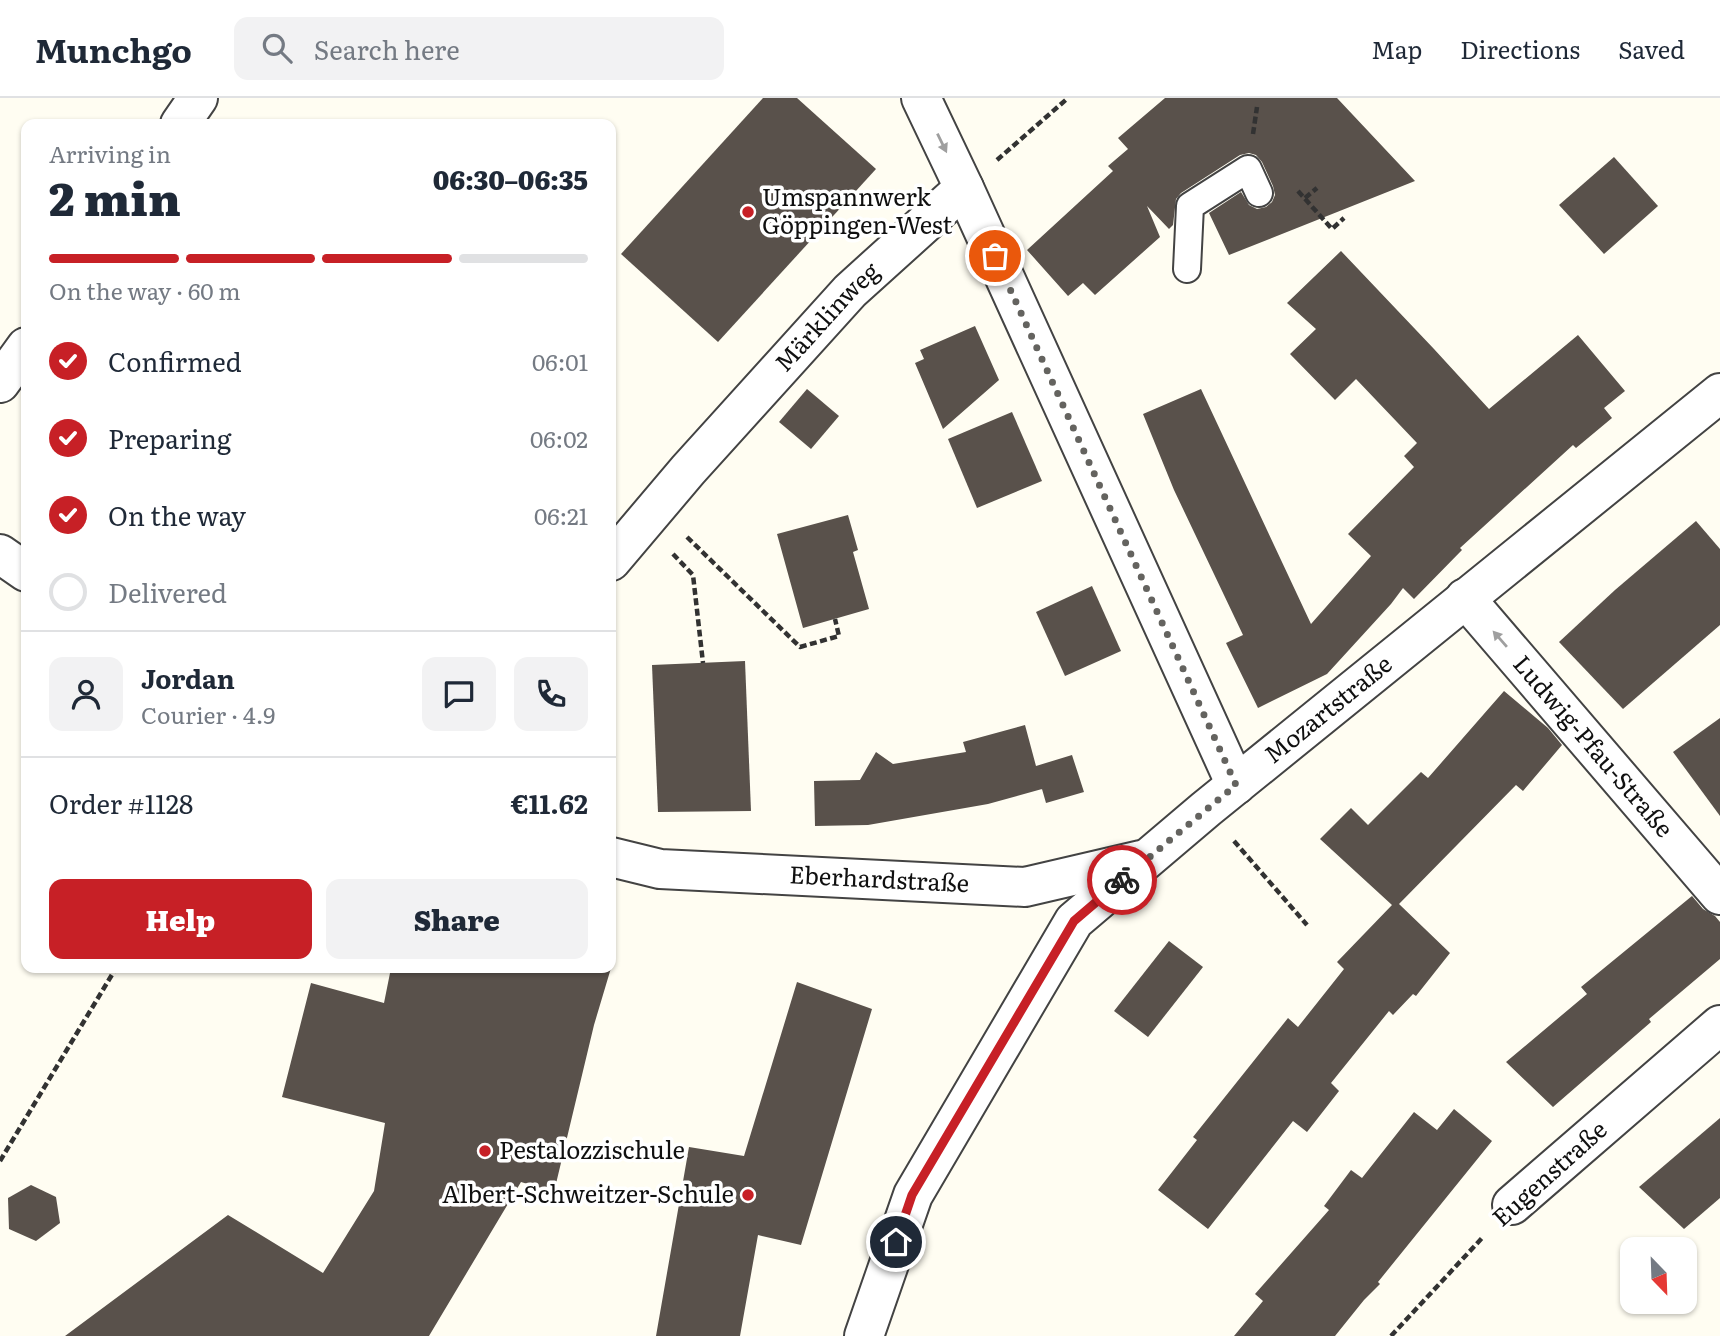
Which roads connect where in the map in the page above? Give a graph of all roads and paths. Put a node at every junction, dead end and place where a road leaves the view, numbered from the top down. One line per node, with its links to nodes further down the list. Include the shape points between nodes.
1 (198, 98): 4 (street)
2 (921, 98): 5 (street, one-way to 5)
3 (1068, 98): 5 (path)
4 (183, 119)
5 (964, 188): 13 (street, Märklinweg, via 850,291); 20 (street)
6 (1317, 188): 8 (path)
7 (1259, 192): 9 (lane, via 1248,169 1190,206)
8 (1305, 198)
9 (1187, 269)
10 (21, 354): 11 (street)
11 (0, 383)
12 (1720, 393): 17 (street, Mozartstraße)
13 (650, 515): 15 (street, Märklinweg); 18 (path, via 800,646 839,636); 19 (path, via 692,575)
14 (0, 554): 16 (street)
15 (616, 555)
16 (21, 569)
17 (1465, 598): 20 (street, Mozartstraße); 24 (street, Ludwig-Pfau-Straße, one-way to 17)
18 (835, 619)
19 (703, 663)
20 (1236, 785): 21 (street, Mozartstraße)
21 (1206, 809): 23 (street, Mozartstraße); 25 (path)
22 (616, 858): 23 (street, Eberhardstraße, via 660,869 1025,887)
23 (1146, 859): 30 (street, Mozartstraße, via 1074,921 912,1195)
24 (1720, 895)
25 (1307, 925)
26 (113, 973): 28 (path)
27 (1720, 1025): 29 (street, Eugenstraße)
28 (0, 1160)
29 (1512, 1205): 31 (path, Eugenstraße)
30 (864, 1336)
31 (1391, 1336)

